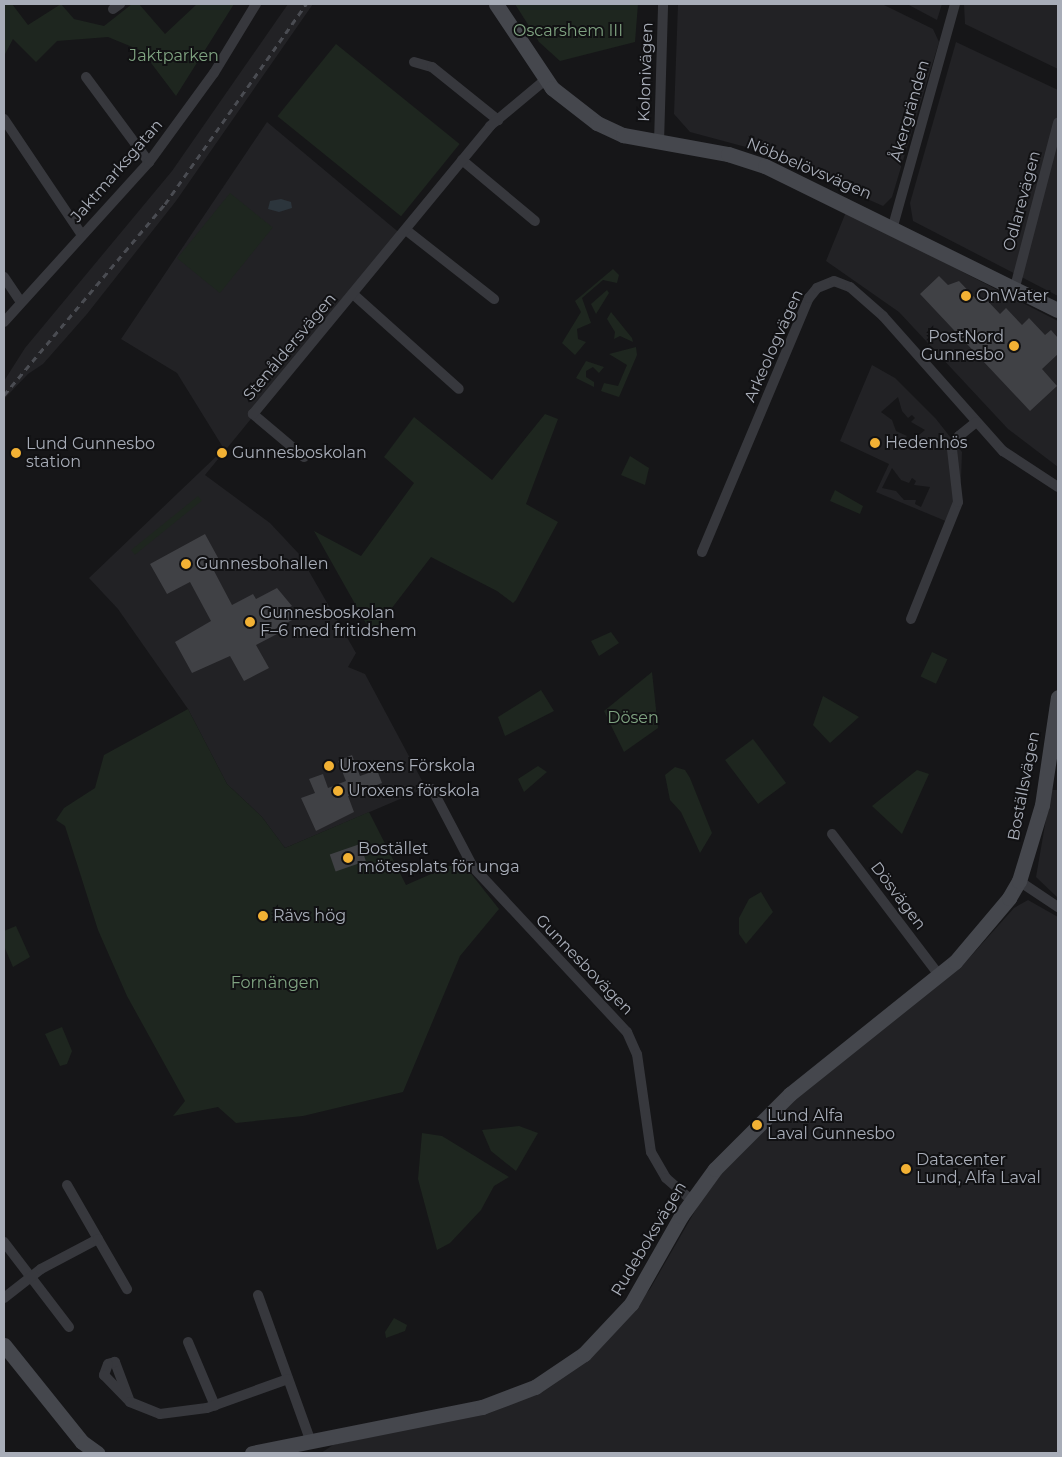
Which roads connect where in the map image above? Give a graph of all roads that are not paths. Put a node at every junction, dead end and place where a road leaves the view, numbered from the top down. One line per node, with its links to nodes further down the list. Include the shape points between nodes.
1 (256, 4): 13 (street, Jaktmarksgatan, via 214,73)
2 (496, 4): 7 (street, Nöbbelövsvägen)
3 (664, 4): 11 (street, Kolonivägen)
4 (955, 4): 15 (street, Åkergränden)
5 (414, 62): 9 (street, via 432,67)
6 (86, 77): 13 (street)
7 (545, 80): 9 (street, Stenåldersvägen); 11 (street, Nöbbelövsvägen, via 566,102 597,124 623,135)
8 (4, 119): 17 (street)
9 (498, 120): 12 (street, Stenåldersvägen)
10 (1058, 123): 19 (street, Odlarevägen)
11 (659, 142): 15 (street, Nöbbelövsvägen, via 757,163)
12 (462, 160): 14 (street); 16 (street, Stenåldersvägen)
13 (149, 162): 17 (street, Jaktmarksgatan)
14 (535, 221)
15 (892, 226): 19 (street, Nöbbelövsvägen)
16 (406, 230): 20 (street, Stenåldersvägen); 21 (street)
17 (82, 235): 22 (street, Jaktmarksgatan)
18 (4, 277): 22 (street)
19 (1015, 287): 23 (street, Nöbbelövsvägen)
20 (353, 294): 25 (street, Stenåldersvägen); 27 (street, Stenåldersvägen, via 253,414)
21 (494, 300)
22 (21, 302): 24 (street, Jaktmarksgatan)
23 (1058, 310)
24 (4, 322)
25 (459, 389)
26 (976, 422): 28 (street, Arkeologvägen, via 1003,451); 29 (street, Arkeologvägen, via 925,358 883,316 850,287 834,281 826,283 809,298 802,311); 30 (street, via 959,436 952,448 958,502)
27 (304, 457)
28 (1058, 487)
29 (702, 552)
30 (911, 619)
31 (1058, 696): 34 (street, Boställsvägen, via 1042,805)
32 (432, 789): 38 (street, Gunnesbovägen, via 473,867 627,1032 637,1054 644,1123 651,1152 666,1178)
33 (832, 834): 36 (street, Dösvägen)
34 (1019, 881): 35 (street); 36 (street, Rudeboksvägen, via 995,918)
35 (1058, 907)
36 (939, 975): 38 (street, Rudeboksvägen, via 790,1094 715,1170)
37 (68, 1185): 39 (street)
38 (691, 1200): 51 (street, Rudeboksvägen, via 648,1279 618,1321 584,1354 550,1379 482,1407)
39 (98, 1238): 41 (street); 42 (street)
40 (4, 1242): 41 (street)
41 (30, 1277): 44 (street); 45 (street)
42 (127, 1289)
43 (258, 1295): 48 (street)
44 (4, 1298)
45 (69, 1326)
46 (188, 1342): 50 (street)
47 (6, 1351): 52 (street, via 82,1442)
48 (288, 1379): 50 (street); 51 (street)
49 (130, 1402): 50 (street, via 160,1414)
50 (215, 1406)
51 (311, 1442): 53 (street, Rudeboksvägen)
52 (97, 1453)
53 (252, 1453)

